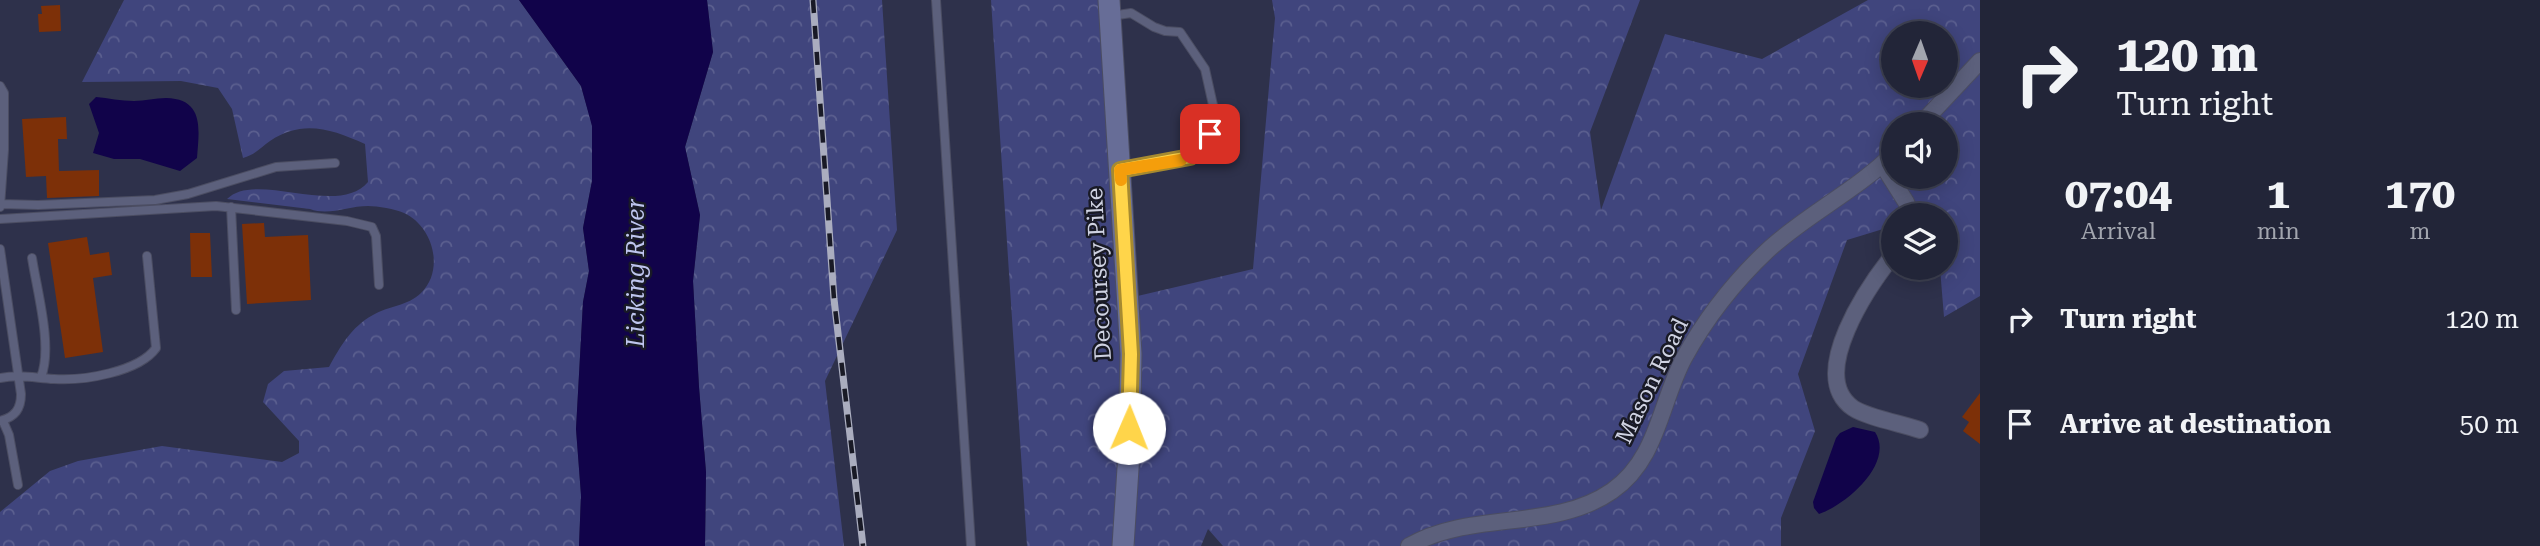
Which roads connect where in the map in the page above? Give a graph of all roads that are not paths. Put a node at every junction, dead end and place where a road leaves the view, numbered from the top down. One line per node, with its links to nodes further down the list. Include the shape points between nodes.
1 (936, 0): 24 (lane)
2 (1109, 8): 8 (main road, Decoursey Pike); 8 (lane, via 1131,13 1165,31 1180,32 1205,69 1215,114 1210,134 1190,157)
3 (1980, 61): 5 (street)
4 (0, 86): 9 (lane, via 4,93)
5 (1932, 112)
6 (335, 163): 9 (lane, via 275,167 155,200)
7 (1881, 165): 26 (street, Mason Road, via 1769,249 1723,299 1682,362 1657,432 1614,490 1566,511 1448,531)
8 (1120, 170): 25 (main road, Decoursey Pike, via 1131,354)
9 (1, 205)
10 (231, 207): 11 (lane); 16 (lane, via 372,227); 17 (lane)
11 (0, 219)
12 (0, 249): 18 (lane)
13 (148, 256): 19 (lane, via 156,348 150,357 89,378)
14 (32, 258): 19 (lane, via 46,349 47,364)
15 (1881, 270): 22 (street, via 1851,319 1839,353 1840,393 1854,409)
16 (379, 285)
17 (236, 310)
18 (18, 374): 19 (lane); 20 (lane); 21 (lane, via 21,405)
19 (41, 377)
20 (0, 378)
21 (2, 421): 23 (lane)
22 (1920, 430)
23 (18, 485)
24 (971, 546)
25 (1123, 546)
26 (1409, 546)

